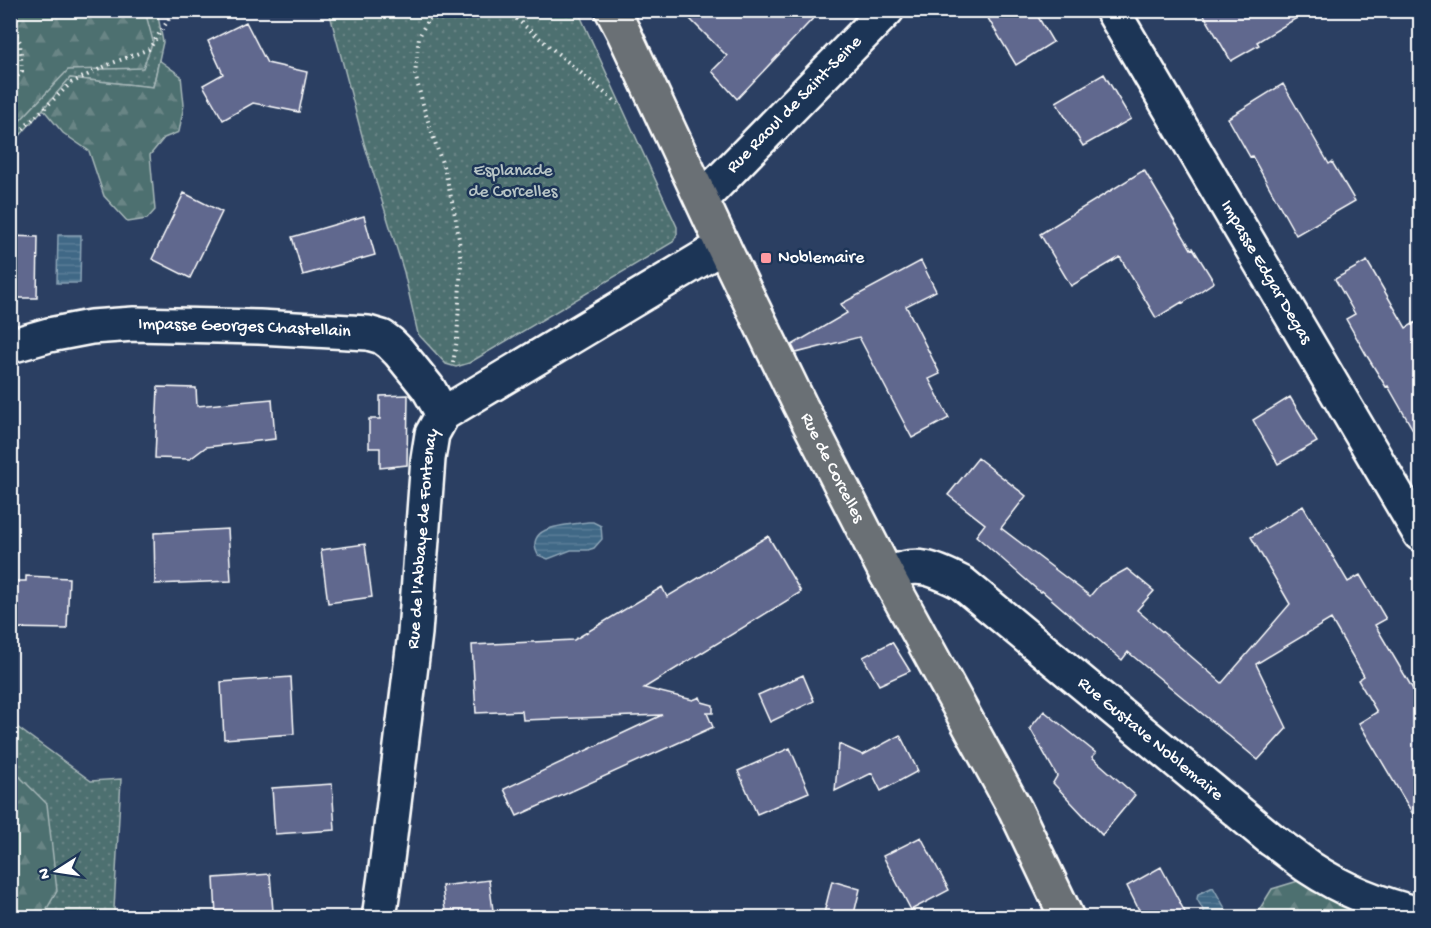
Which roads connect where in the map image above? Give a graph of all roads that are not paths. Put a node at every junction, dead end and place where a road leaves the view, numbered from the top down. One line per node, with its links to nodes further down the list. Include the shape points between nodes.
1 (612, 10): 4 (main road, Rue de Corcelles)
2 (887, 10): 4 (street, Rue Raoul de Saint-Seine)
3 (1113, 10): 8 (street, Impasse Edgar Degas)
4 (702, 199): 5 (main road, Rue de Corcelles)
5 (723, 246): 7 (street, Rue de l'Abbaye de Fontenay); 9 (main road, Rue de Corcelles)
6 (10, 346): 7 (street, Impasse Georges Chastellain, via 92,327 134,324 368,333 382,337 399,352)
7 (443, 414): 11 (street, Rue de l'Abbaye de Fontenay, via 432,434 428,459 415,633)
8 (1420, 534)
9 (887, 575): 10 (street, Rue Gustave Noblemaire, via 913,566 939,571 962,583 1311,869 1358,894); 12 (main road, Rue de Corcelles, via 1015,809)
10 (1420, 914)
11 (379, 918)
12 (1067, 918)

